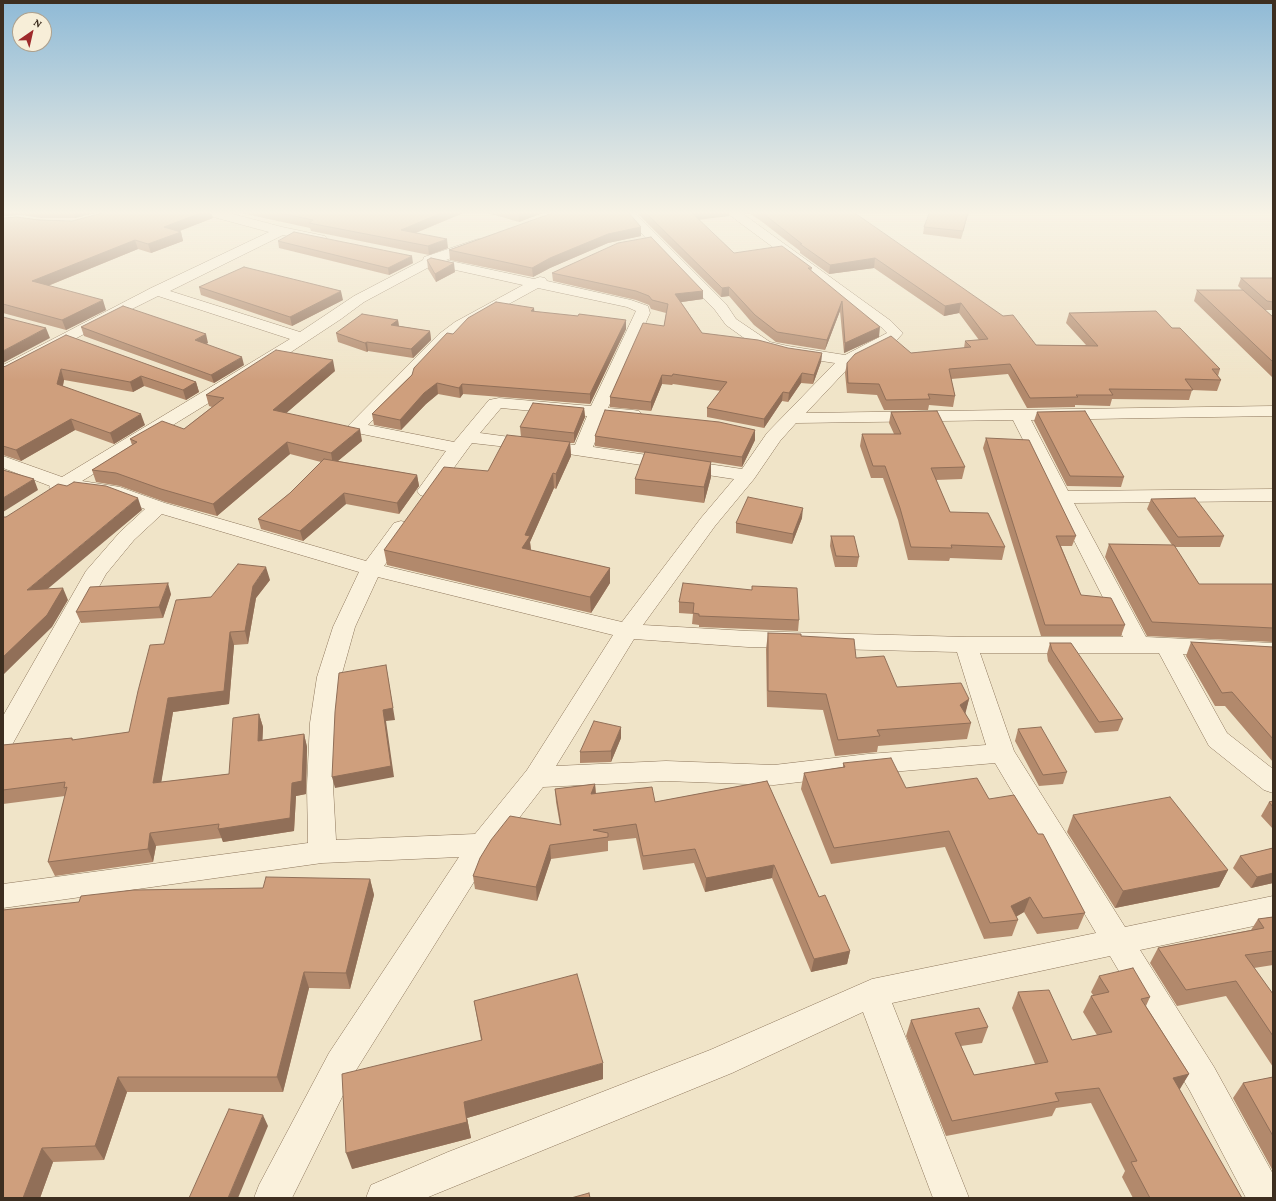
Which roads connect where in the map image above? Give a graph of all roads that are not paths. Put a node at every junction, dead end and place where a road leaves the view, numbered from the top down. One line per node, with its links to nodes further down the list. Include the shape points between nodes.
1 (207, 267): 10 (street)
2 (229, 267): 7 (street)
3 (415, 267): 13 (street, via 351,297)
4 (461, 267): 9 (street)
5 (680, 267): 15 (street, via 721,307 731,322 764,345)
6 (807, 267): 15 (street, via 895,333 891,338)
7 (234, 268)
8 (556, 272): 9 (street)
9 (534, 284): 20 (street, via 632,304 643,309); 24 (street, via 460,325 427,354 357,426)
10 (156, 291): 12 (street); 13 (street)
11 (46, 331): 12 (street)
12 (68, 337): 14 (street); 16 (street)
13 (302, 338): 18 (street)
14 (90, 345)
15 (846, 360): 23 (street)
16 (3, 372)
17 (194, 383): 18 (street)
18 (217, 392): 28 (street)
19 (1273, 411): 21 (street)
20 (597, 412): 22 (street); 24 (street, via 497,403); 25 (street)
21 (1019, 414): 23 (street); 31 (street)
22 (648, 417)
23 (791, 418): 27 (street, via 765,435)
24 (463, 442): 25 (street); 33 (street)
25 (582, 451): 27 (street)
26 (3, 462): 28 (street)
27 (747, 474): 34 (street)
28 (64, 484): 30 (street); 32 (street, via 114,491)
29 (1273, 495): 31 (street)
30 (46, 496)
31 (1062, 498): 36 (street)
32 (158, 507): 33 (street); 39 (street, via 127,536 97,571)
33 (371, 569): 34 (street); 44 (street, via 344,627 329,678 323,723 320,786)
34 (627, 631): 35 (street, via 748,639); 41 (street)
35 (966, 645): 36 (street); 40 (street)
36 (1138, 645): 37 (street)
37 (1167, 645): 38 (street); 42 (street, via 1218,739)
38 (1273, 650)
39 (3, 738)
40 (1002, 753): 41 (street, via 774,775 666,771); 47 (street)
41 (536, 777): 43 (street)
42 (1273, 783)
43 (482, 845): 44 (street); 49 (street, via 341,1064)
44 (322, 852): 45 (street)
45 (3, 896)
46 (1273, 909): 47 (street)
47 (1118, 941): 48 (street); 52 (street, via 1202,1079)
48 (872, 993): 50 (street, via 720,1062); 51 (street)
49 (272, 1198)
50 (384, 1198)
51 (951, 1198)
52 (1266, 1198)

